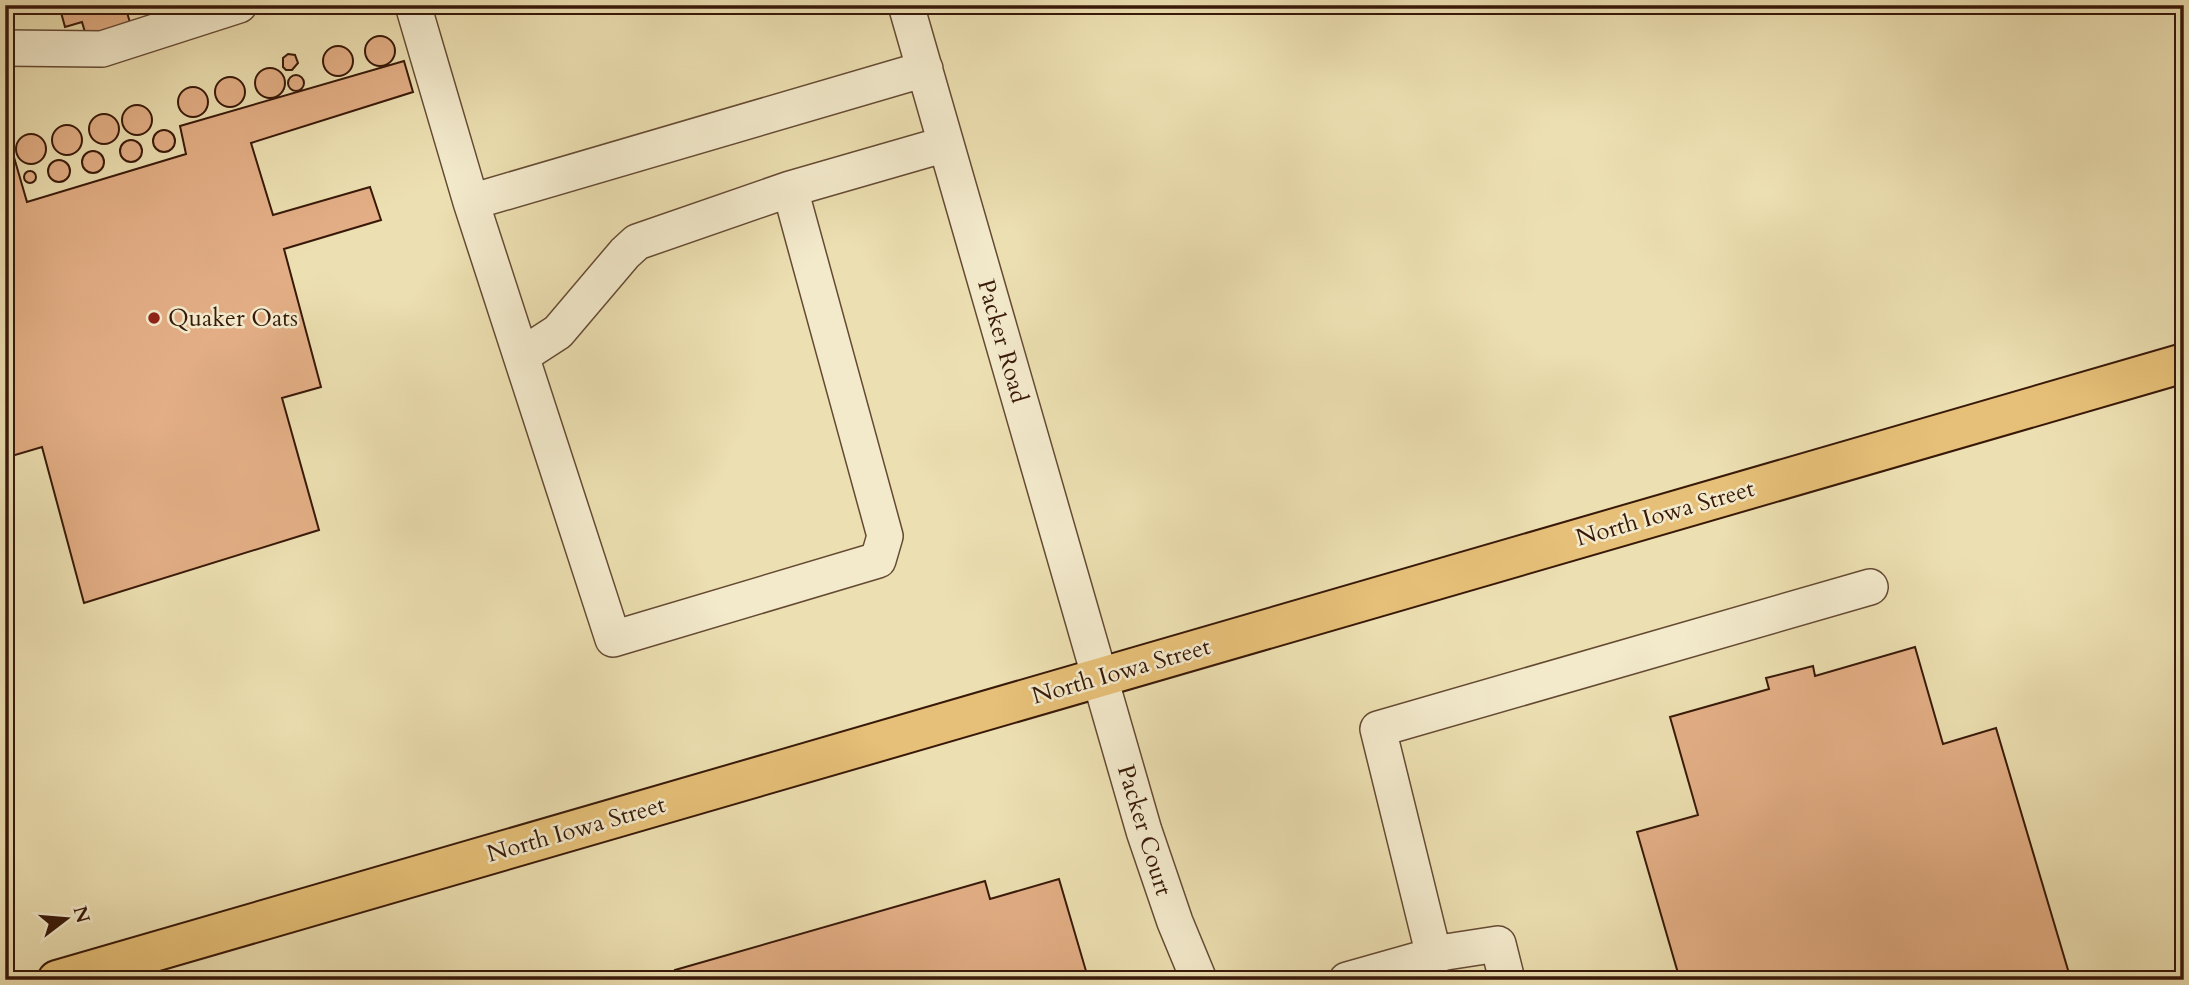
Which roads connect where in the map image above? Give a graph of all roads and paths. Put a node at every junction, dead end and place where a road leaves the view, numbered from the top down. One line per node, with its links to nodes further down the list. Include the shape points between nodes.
1 (239, 5): 4 (street, via 102,49)
2 (413, 5): 8 (street)
3 (906, 5): 5 (street, Packer Road)
4 (5, 48)
5 (925, 69): 6 (street, Packer Road); 8 (street)
6 (946, 144): 7 (street); 12 (street, Packer Road)
7 (790, 189): 9 (street, via 637,242 558,332); 9 (street, via 885,536 878,560 613,639)
8 (471, 202): 9 (street)
9 (521, 356)
10 (2184, 363): 12 (main road, North Iowa Street)
11 (1870, 587): 13 (street, via 1378,729)
12 (1100, 677): 14 (main road, North Iowa Street); 15 (street, Packer Court, via 1144,831)
13 (1434, 956): 16 (street); 17 (street, via 1498,944)
14 (57, 980)
15 (1199, 980)
16 (1347, 980)
17 (1507, 980)

